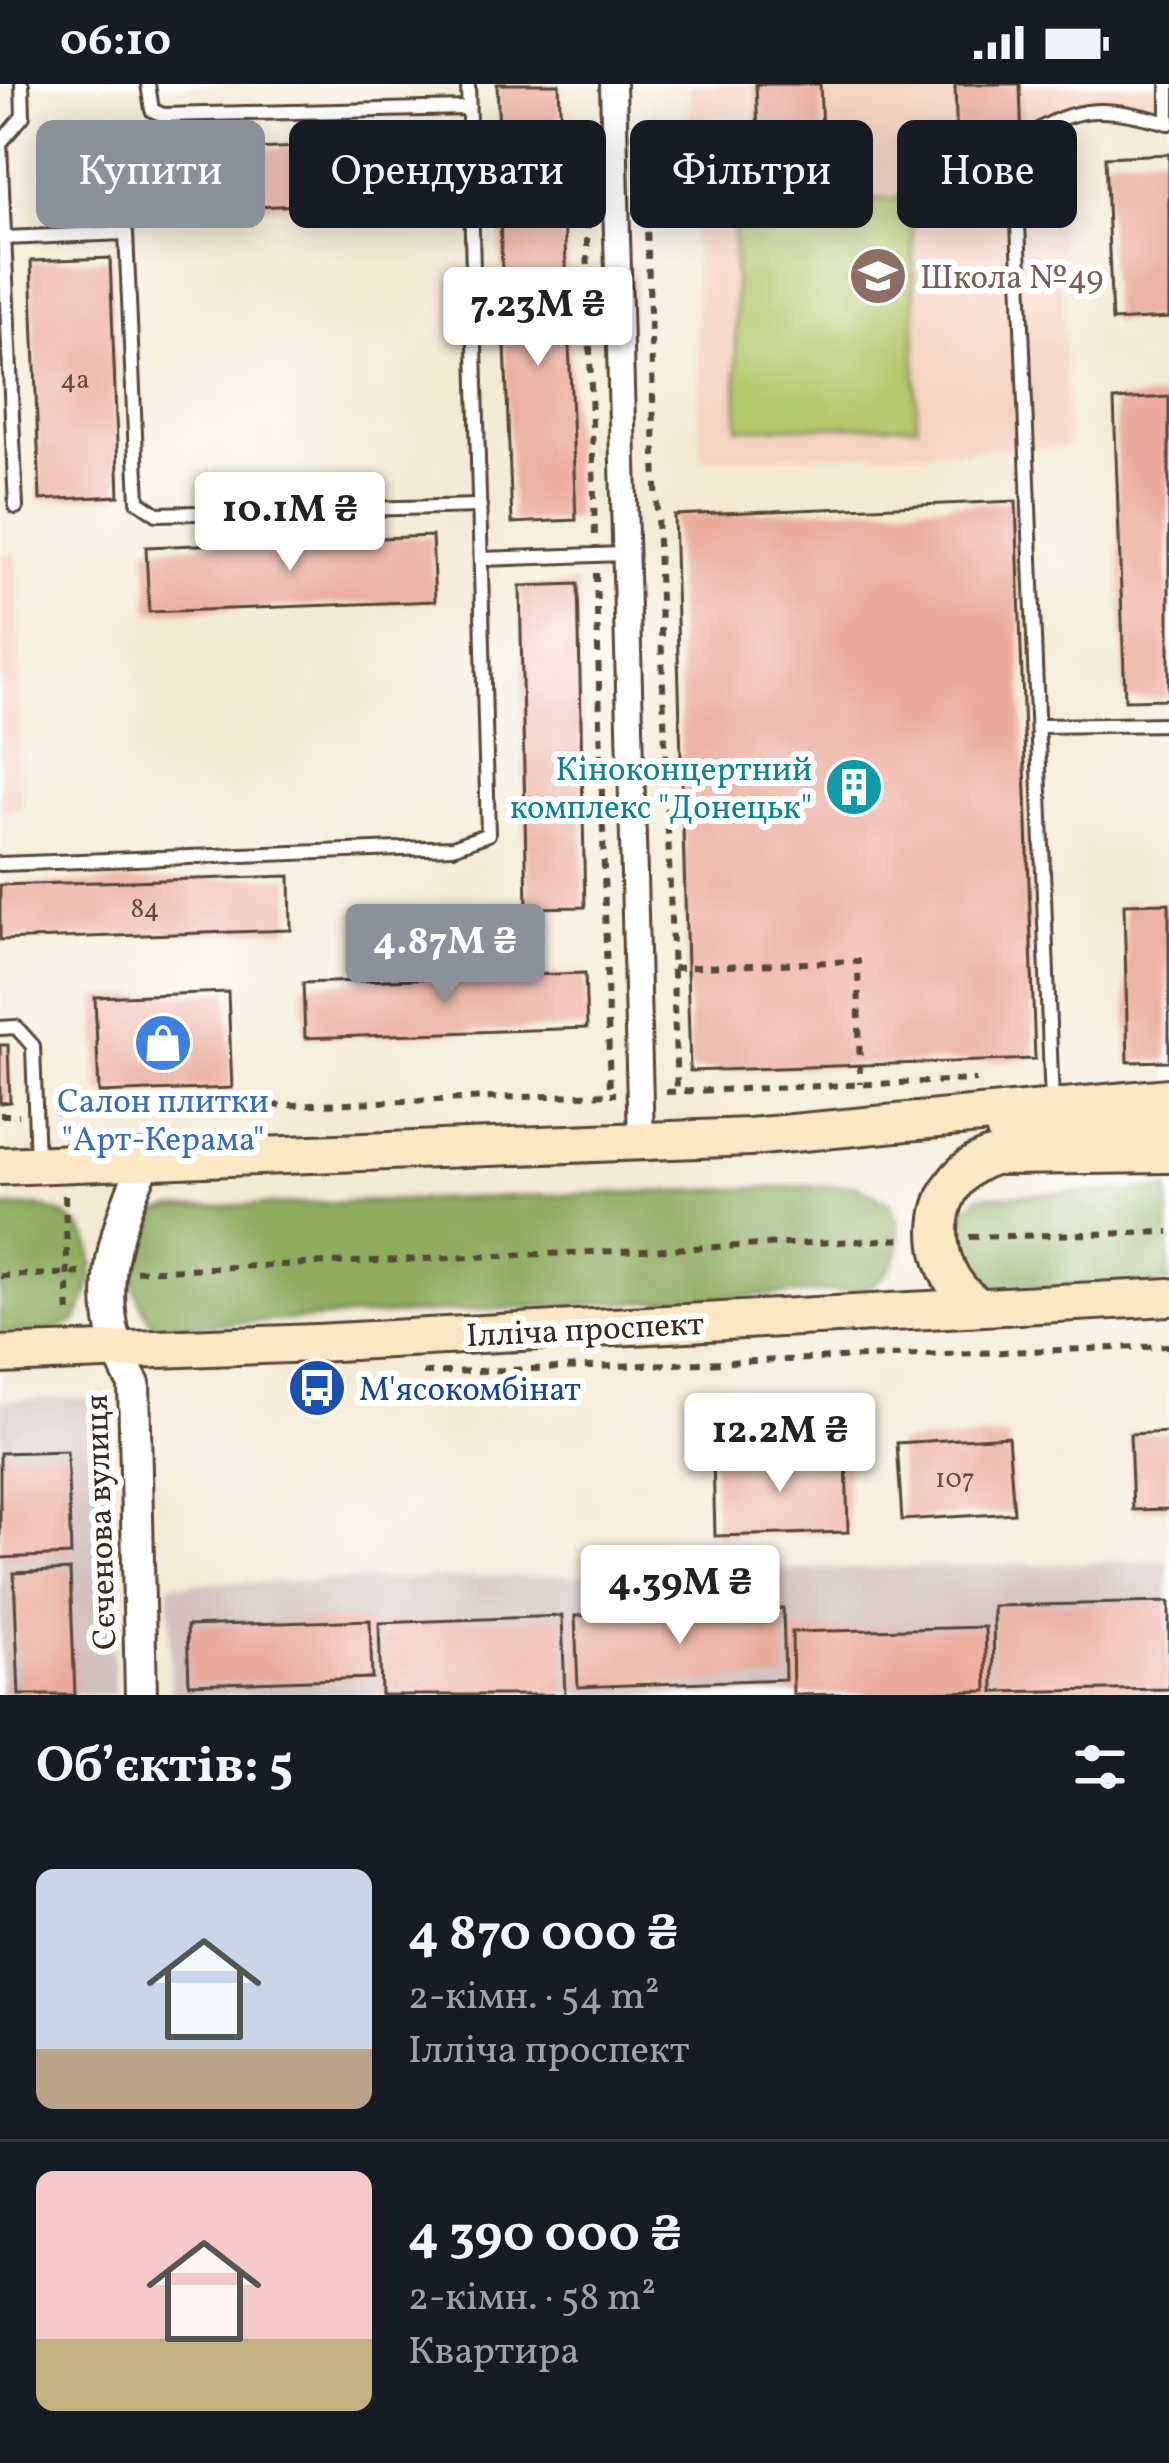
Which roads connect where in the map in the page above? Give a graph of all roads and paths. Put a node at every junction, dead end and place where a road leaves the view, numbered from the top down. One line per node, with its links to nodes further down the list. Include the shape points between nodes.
1 (22, 84): 14 (lane, via 23,116 0,143)
2 (148, 84): 6 (lane, via 152,110 163,116)
3 (468, 84): 6 (lane)
4 (614, 84): 10 (street)
5 (1168, 84): 8 (lane)
6 (468, 108): 7 (lane)
7 (468, 120)
8 (1169, 123): 21 (lane, via 1113,108 1060,115 1024,139 1016,170)
9 (606, 182): 10 (lane)
10 (616, 182): 17 (street)
11 (471, 228): 15 (lane)
12 (587, 228): 18 (path)
13 (647, 228): 23 (path)
14 (4, 238): 15 (lane, via 126,233 138,501 157,514); 16 (lane)
15 (480, 506): 19 (lane)
16 (16, 507)
17 (626, 554): 18 (lane); 29 (street)
18 (596, 555): 19 (lane); 28 (path)
19 (482, 559): 22 (lane, via 490,819 488,834 475,843)
20 (1169, 724): 21 (lane)
21 (1041, 726): 31 (lane)
22 (0, 864)
23 (673, 968): 26 (path, via 858,962); 27 (path)
24 (0, 1028): 33 (lane, via 16,1028 33,1046)
25 (979, 1080): 26 (path)
26 (860, 1086): 27 (path)
27 (676, 1092): 29 (path)
28 (610, 1094): 29 (path); 32 (path)
29 (639, 1094): 37 (street)
30 (1169, 1097): 31 (main road)
31 (1052, 1104): 36 (main road)
32 (62, 1113): 33 (path); 40 (path)
33 (35, 1114): 34 (path); 40 (lane)
34 (0, 1115)
35 (1169, 1126): 36 (main road)
36 (750, 1137): 37 (main road)
37 (641, 1142): 39 (main road)
38 (1169, 1154): 42 (main road, via 971,1162 948,1194)
39 (146, 1162): 40 (main road); 43 (street, Сєченова вулиця, via 119,1215)
40 (34, 1164): 44 (path)
41 (1169, 1232): 42 (path)
42 (939, 1238): 43 (path); 47 (main road, via 946,1278)
43 (110, 1272): 44 (path); 49 (street, Сєченова вулиця)
44 (68, 1274): 45 (path); 50 (path)
45 (0, 1276)
46 (1169, 1297): 47 (main road, Ілліча проспект)
47 (977, 1305): 49 (main road, Ілліча проспект)
48 (1169, 1346): 52 (path)
49 (114, 1351): 50 (main road, Ілліча проспект); 53 (street, Сєченова вулиця, via 134,1384)
50 (70, 1352): 51 (main road, Ілліча проспект)
51 (0, 1355)
52 (416, 1373)
53 (141, 1695)

